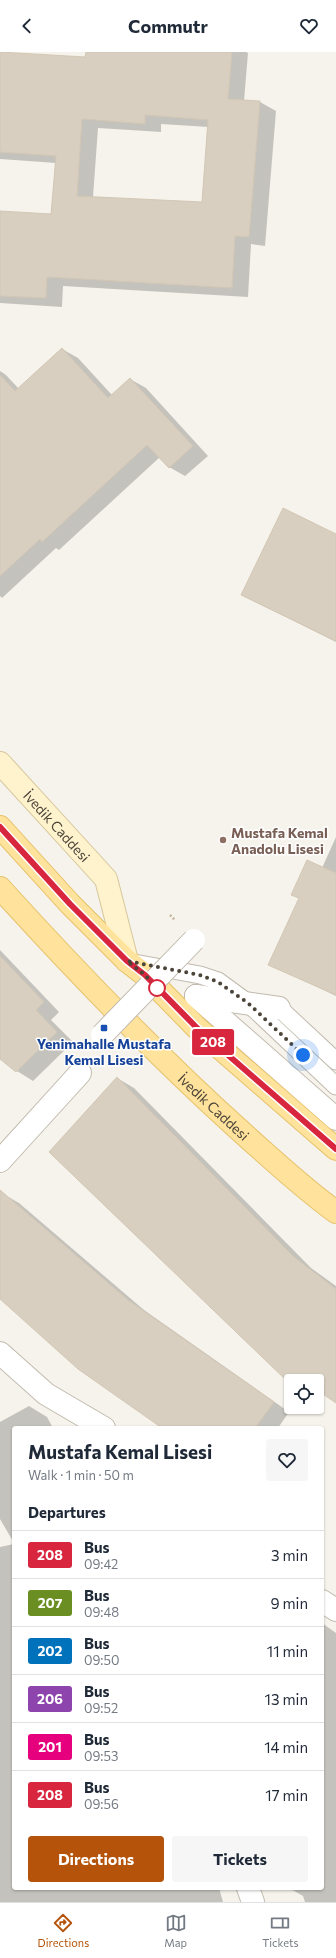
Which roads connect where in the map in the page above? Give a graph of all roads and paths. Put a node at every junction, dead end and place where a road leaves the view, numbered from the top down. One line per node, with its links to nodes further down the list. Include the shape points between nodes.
1 (0, 763): 5 (street, İvedik Caddesi, via 106,879)
2 (0, 827): 5 (main road, via 70,904)
3 (0, 888): 15 (main road, İvedik Caddesi, via 129,1025 214,1108 311,1194)
4 (194, 940): 8 (street, bridge)
5 (127, 961): 6 (lane, via 200,975 218,982); 13 (main road, via 145,975 197,1028)
6 (248, 1003): 7 (street); 11 (lane); 12 (street, via 196,996)
7 (278, 1008): 9 (lane)
8 (102, 1035)
9 (336, 1061)
10 (80, 1073): 14 (street)
11 (336, 1086)
12 (336, 1119)
13 (336, 1149)
14 (0, 1161)
15 (336, 1212)
16 (0, 1353): 17 (street, via 46,1394)
17 (101, 1426)
18 (324, 1602): 19 (street)
19 (336, 1610)
20 (249, 1890): 21 (street)
21 (253, 1902)

